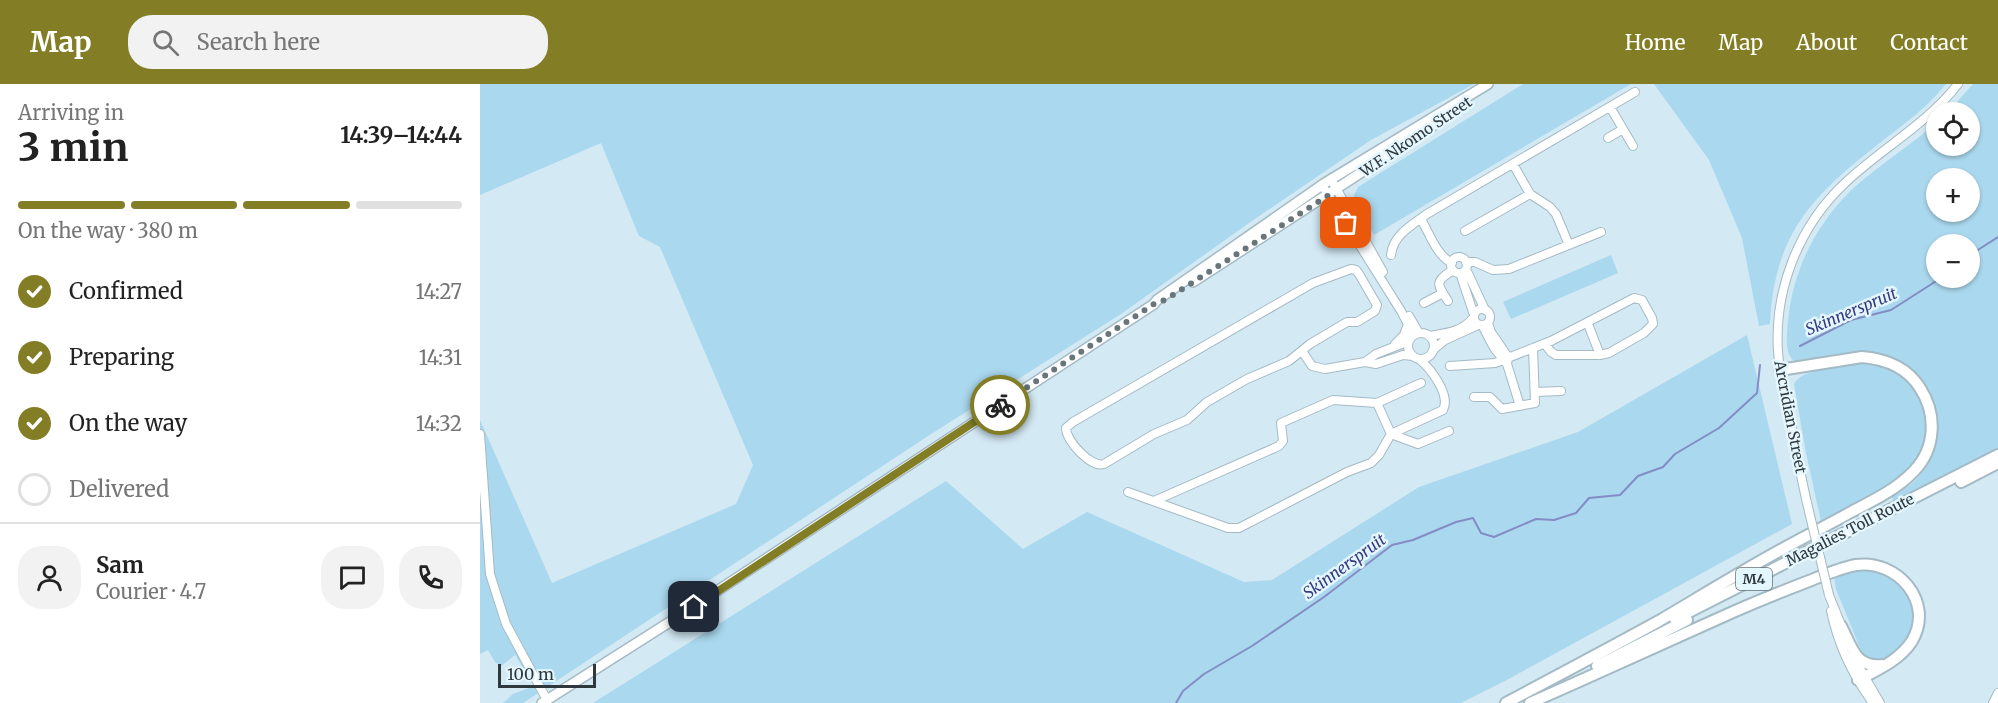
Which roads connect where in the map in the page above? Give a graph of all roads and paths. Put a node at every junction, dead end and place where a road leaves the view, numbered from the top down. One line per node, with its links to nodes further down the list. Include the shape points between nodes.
1 (1488, 84): 10 (main road, W.F. Nkomo Street)
2 (1496, 84): 12 (main road, W.F. Nkomo Street)
3 (1958, 84): 44 (street, Arcridian Street, via 1925,119 1844,184 1806,232 1792,260 1782,298)
4 (1635, 92): 5 (street)
5 (1610, 108): 6 (street); 9 (street)
6 (1623, 129): 7 (street); 8 (street)
7 (1608, 138)
8 (1633, 146)
9 (1513, 165): 13 (street); 14 (street)
10 (1331, 179): 11 (main road, W.F. Nkomo Street); 12 (street)
11 (1322, 185): 12 (street); 25 (main road, W.F. Nkomo Street)
12 (1333, 192): 25 (main road, W.F. Nkomo Street); 28 (street); 31 (street)
13 (1530, 195): 15 (street); 17 (street, via 1553,210)
14 (1421, 219): 18 (street, via 1399,235); 19 (street, via 1441,254)
15 (1466, 231)
16 (1601, 232): 17 (street)
17 (1569, 245): 19 (street, via 1509,269 1493,270 1475,262)
18 (1391, 255)
19 (1459, 267): 20 (street); 21 (street, via 1438,281); 22 (street)
20 (1476, 291): 22 (street); 26 (street)
21 (1443, 293): 23 (street); 24 (street)
22 (1467, 294): 27 (street)
23 (1448, 302)
24 (1424, 303)
25 (1154, 304): 63 (main road, W.F. Nkomo Street)
26 (1485, 310): 27 (street); 29 (street, via 1489,315)
27 (1474, 316): 29 (street, via 1475,321); 32 (street, via 1452,333)
28 (1408, 324): 33 (street); 36 (street, via 1400,340)
29 (1483, 324): 38 (street, via 1445,340); 41 (street)
30 (1588, 324): 34 (street); 39 (street); 39 (street, via 1634,298 1642,300 1652,318 1653,324 1644,333)
31 (1419, 333): 32 (street); 33 (street)
32 (1429, 336): 38 (street)
33 (1409, 340): 36 (street); 40 (street, via 1408,351)
34 (1545, 344): 35 (street); 39 (street, via 1556,355)
35 (1533, 348): 41 (street); 48 (street)
36 (1387, 350): 42 (street)
37 (1302, 351): 37 (street, via 1215,397 1187,420 1154,434 1100,466 1092,463 1066,433 1073,422 1312,283 1356,270 1377,305 1376,310 1356,322 1347,322); 42 (street, via 1318,369)
38 (1432, 352): 40 (street); 45 (street)
39 (1600, 355)
40 (1416, 357): 42 (street, via 1403,355 1376,364); 45 (street)
41 (1506, 360): 43 (street); 51 (street)
42 (1365, 362)
43 (1450, 366)
44 (1780, 370): 59 (street, Arcridian Street, bridge); 64 (highway, via 1862,357 1890,362 1915,380 1932,416 1930,444 1924,457 1890,491)
45 (1436, 377): 54 (street, via 1445,400 1443,410)
46 (1421, 383): 50 (street)
47 (1561, 391): 48 (street)
48 (1535, 392): 51 (street, via 1534,403)
49 (1474, 397): 51 (street, via 1490,397 1502,409)
50 (1377, 403): 54 (street); 58 (street, via 1333,400 1281,423 1283,441 1279,446)
51 (1520, 406)
52 (1449, 431): 54 (street, via 1418,444)
53 (480, 434): 63 (street, via 490,574 506,624)
54 (1391, 434): 58 (street, via 1371,463 1239,528 1228,528)
55 (1998, 455): 64 (highway, Magalies Toll Route / M4)
56 (1998, 463): 65 (highway, Magalies Toll Route / M4)
57 (1128, 492): 58 (street)
58 (1154, 501)
59 (1829, 598): 60 (street, Arcridian Street); 62 (street, Arcridian Street, via 1846,656)
60 (1841, 626): 61 (highway, via 1861,662); 62 (street, Arcridian Street)
61 (1886, 665): 62 (highway); 66 (highway, via 1902,654 1912,640 1918,627 1918,603 1896,573 1882,567 1857,565 1761,600)
62 (1861, 678): 67 (street, Arcridian Street); 68 (street, Arcridian Street)
63 (544, 701)
64 (1508, 703)
65 (1523, 703)
66 (1530, 703)
67 (1873, 703)
68 (1880, 703)

